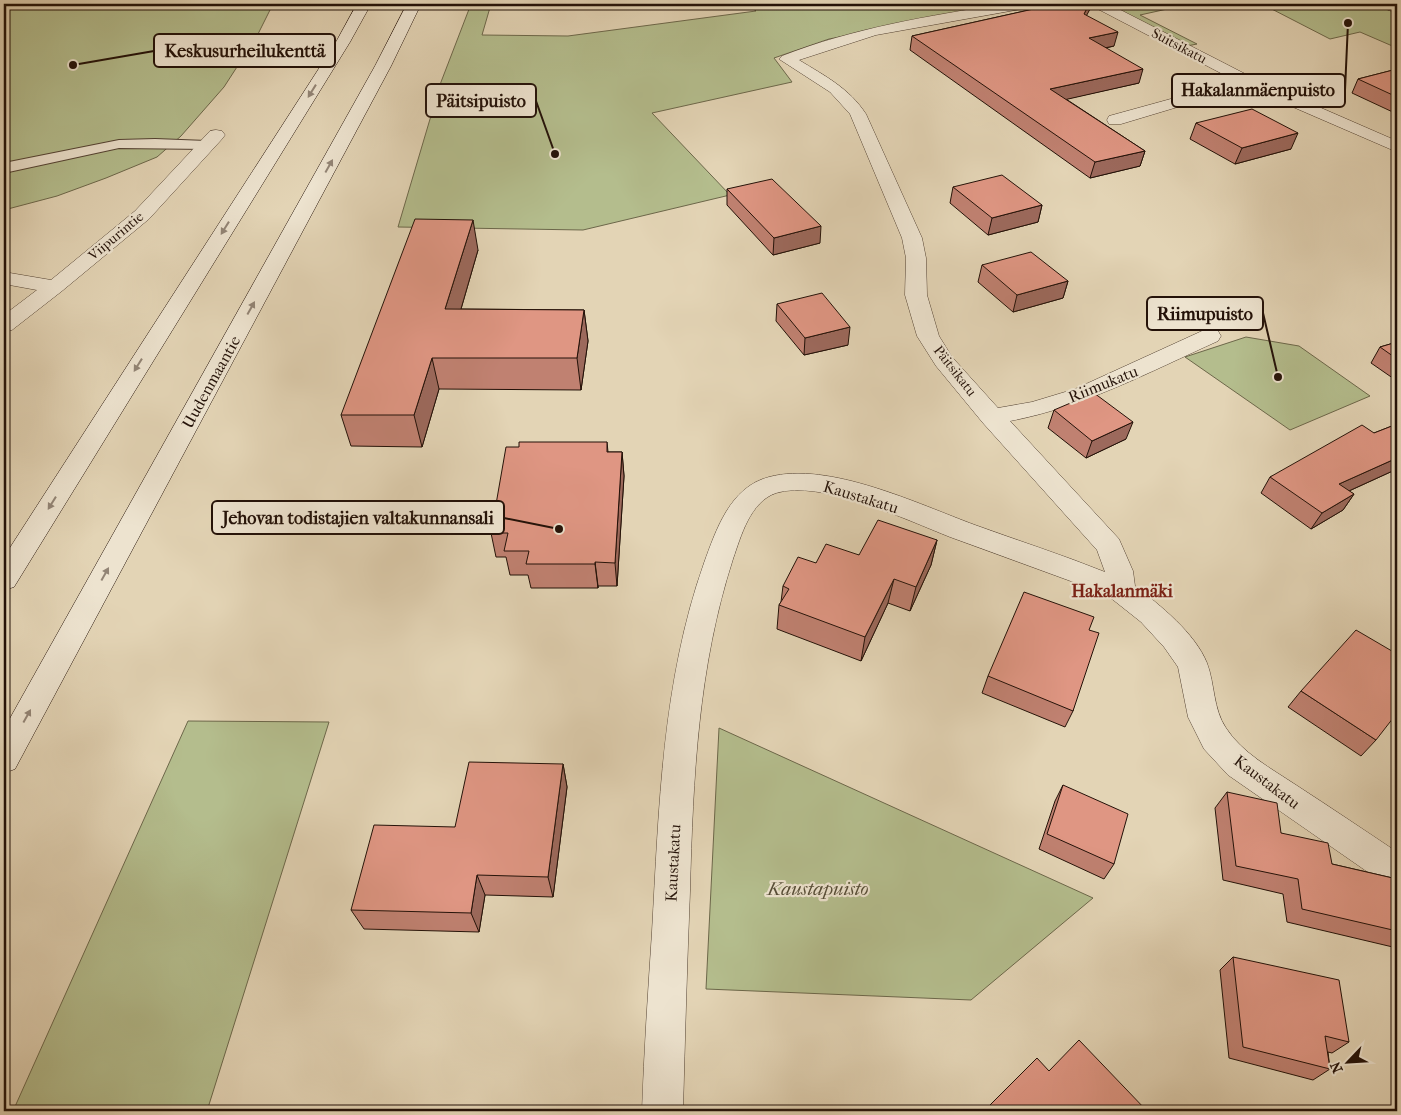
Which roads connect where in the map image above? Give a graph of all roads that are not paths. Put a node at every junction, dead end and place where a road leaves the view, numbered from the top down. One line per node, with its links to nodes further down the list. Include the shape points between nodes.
1 (364, 4): 17 (street, one-way to 17)
2 (414, 4): 19 (street, Uudenmaantie, one-way to 2)
3 (1027, 4): 16 (street, Päitsikatu, via 863,35 787,59 836,89 858,114 912,238 916,258 916,295 928,336 944,361)
4 (1099, 4): 7 (street, Suitsikatu)
5 (1385, 4): 6 (street)
6 (1397, 9)
7 (1251, 83): 8 (street); 10 (street, Suitsikatu)
8 (1115, 120)
9 (211, 140): 11 (lane, via 119,144); 13 (street, Viipurintie, via 142,215)
10 (1397, 147)
11 (4, 168)
12 (4, 278): 13 (street)
13 (55, 287): 14 (street, Viipurintie)
14 (4, 324)
15 (1210, 336): 16 (street, Riimukatu, via 1083,394 1035,409)
16 (992, 417): 18 (street, Päitsikatu, via 1109,546 1119,571)
17 (4, 579)
18 (1122, 591): 20 (street, Kaustakatu, via 1151,614 1192,664 1204,717 1215,739 1240,765); 21 (street, Kaustakatu, via 1077,572 835,487 791,482 770,486 753,495 741,507 713,574 684,707 676,795)
19 (4, 759)
20 (1397, 872)
21 (662, 1111)

